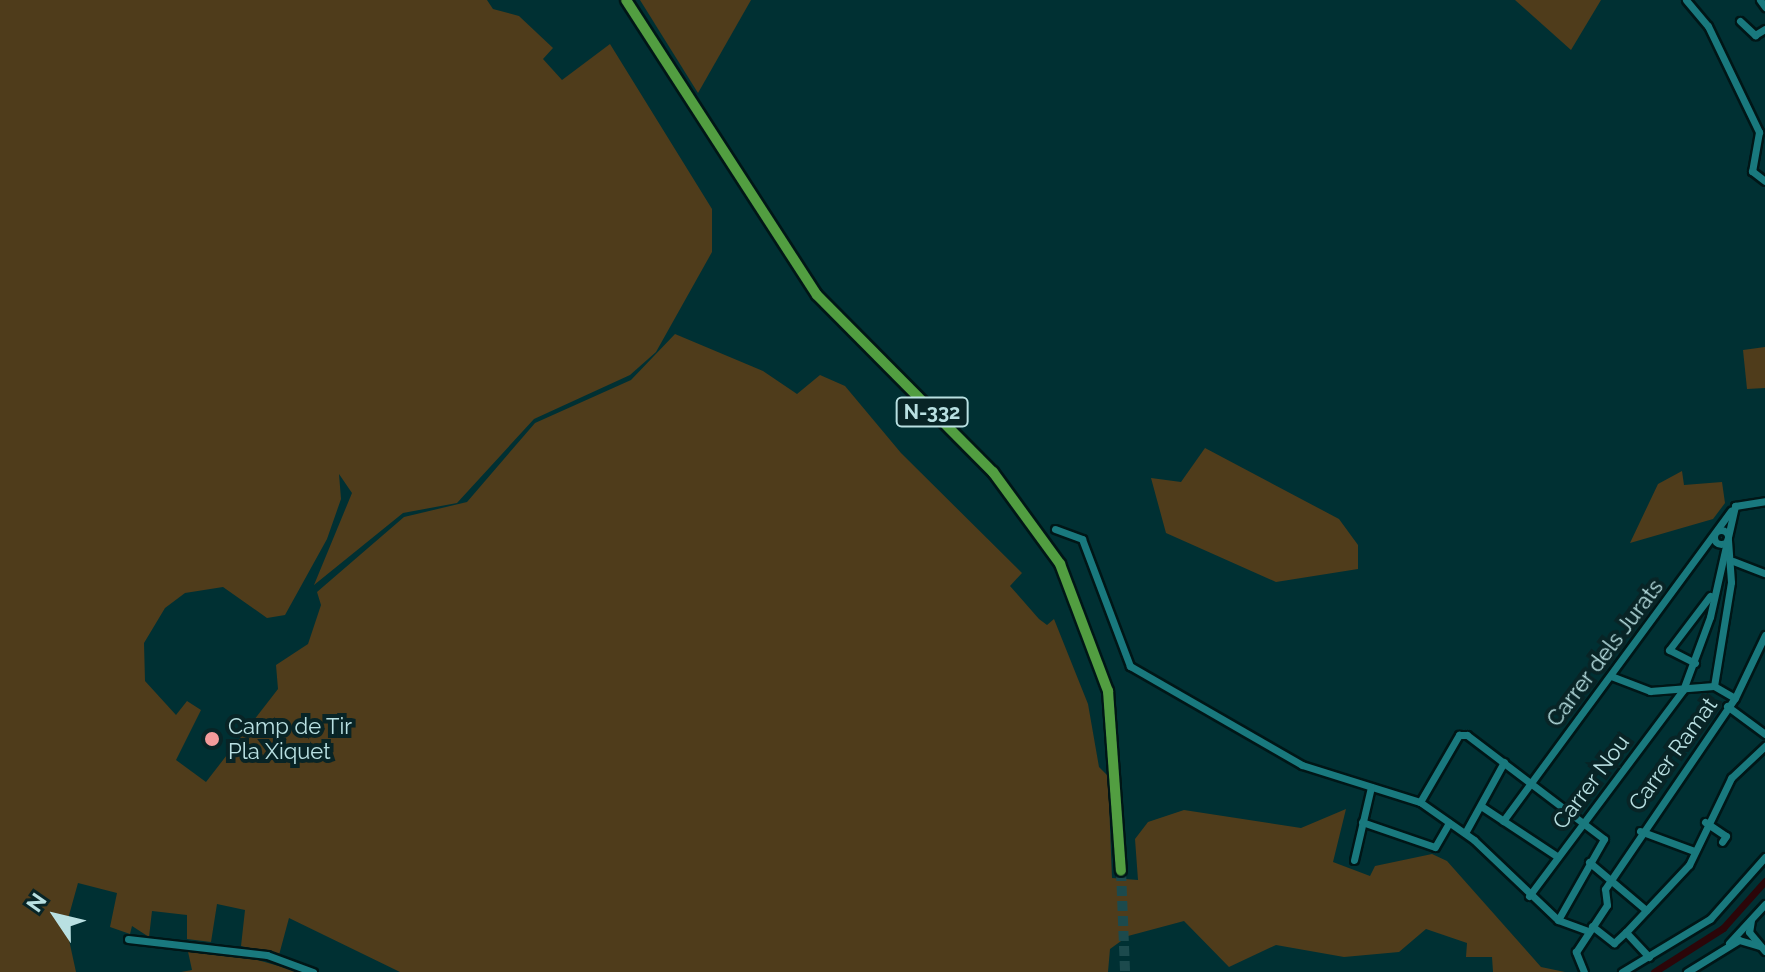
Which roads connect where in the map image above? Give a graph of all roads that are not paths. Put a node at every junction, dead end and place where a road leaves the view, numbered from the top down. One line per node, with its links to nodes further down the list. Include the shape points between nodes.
1 (626, 0): 43 (highway, N-332, via 817,295 1003,482 1060,564 1108,691)
2 (1686, 0): 7 (street, via 1708,26 1759,132 1752,171)
3 (1760, 0): 4 (street)
4 (1765, 7)
5 (1740, 21): 6 (street, via 1755,35)
6 (1765, 29)
7 (1765, 181)
8 (1765, 501): 9 (street)
9 (1735, 506): 11 (street, Carrer dels Jurats); 12 (street, Carrer Nou)
10 (1055, 529): 27 (street, via 1082,539 1130,666 1302,765)
11 (1715, 533): 12 (street, via 1724,531); 18 (street, Carrer dels Jurats)
12 (1728, 540): 13 (street); 15 (street, Carrer Nou)
13 (1733, 561): 14 (street); 19 (street)
14 (1765, 573)
15 (1712, 594): 17 (street, Carrer Nou); 17 (street, via 1669,650)
16 (1765, 635): 21 (street, Carrer Ramat)
17 (1695, 663): 20 (street, Carrer Nou)
18 (1611, 676): 20 (street, via 1650,691); 26 (street, Carrer dels Jurats)
19 (1714, 686): 20 (street); 21 (street)
20 (1683, 690): 34 (street, Carrer Nou)
21 (1735, 698): 22 (street, Carrer Ramat)
22 (1727, 706): 23 (street); 35 (street, Carrer Ramat)
23 (1765, 734)
24 (1765, 746): 32 (street, via 1731,778)
25 (1504, 762): 26 (street); 28 (street, via 1467,735 1459,735); 29 (street)
26 (1531, 783): 30 (street, Carrer dels Jurats); 34 (street)
27 (1371, 787): 28 (street); 31 (street)
28 (1420, 802): 33 (street)
29 (1481, 806): 30 (street); 36 (street)
30 (1503, 821): 39 (street)
31 (1362, 822): 33 (street, via 1435,847); 41 (street)
32 (1705, 822): 37 (street, via 1726,836); 38 (street)
33 (1449, 823): 36 (street)
34 (1583, 823): 39 (street, Carrer Nou); 42 (street, via 1604,839)
35 (1640, 831): 38 (street); 44 (street, Carrer Ramat)
36 (1465, 833): 45 (street)
37 (1722, 842)
38 (1694, 851): 47 (street)
39 (1558, 857): 45 (street, Carrer Nou)
40 (1765, 857): 55 (street, via 1710,919)
41 (1354, 860)
42 (1589, 862): 44 (street); 49 (street)
43 (1121, 871)
44 (1612, 880): 47 (street); 50 (street, Carrer Ramat)
45 (1529, 896): 49 (street)
46 (1765, 904): 48 (street)
47 (1646, 910): 51 (street)
48 (1752, 918): 53 (street); 54 (street, via 1749,932)
49 (1558, 920): 50 (street)
50 (1590, 928): 51 (street, via 1614,943); 57 (street, Carrer Ramat, via 1576,952)
51 (1626, 932): 55 (street)
52 (128, 939): 56 (street, via 267,955)
53 (1725, 948): 54 (street, via 1743,938); 59 (street)
54 (1762, 948)
55 (1649, 957): 58 (street)
56 (313, 972)
57 (1584, 972)
58 (1622, 972)
59 (1687, 972)

